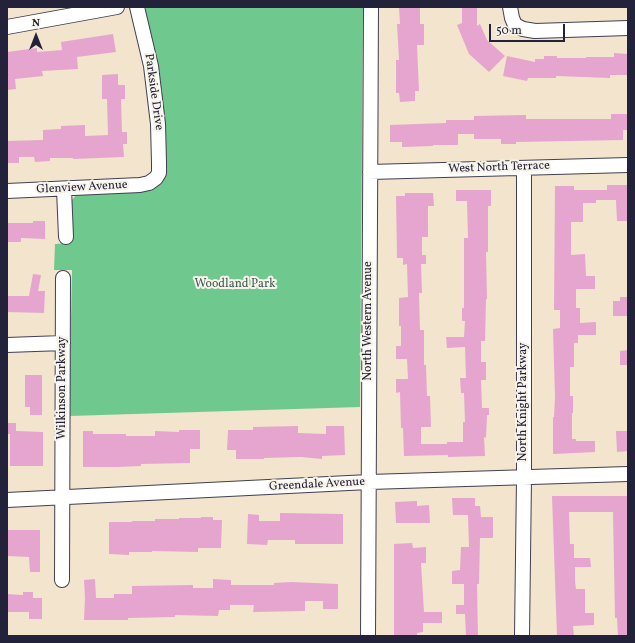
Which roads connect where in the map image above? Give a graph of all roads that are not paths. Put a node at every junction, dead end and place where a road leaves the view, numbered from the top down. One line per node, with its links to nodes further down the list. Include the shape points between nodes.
1 (117, 7): 5 (street)
2 (137, 7): 10 (street, Parkside Drive, via 151,66 158,124 159,172)
3 (371, 7): 9 (street, North Western Avenue)
4 (510, 7): 6 (street, via 515,24 523,29 535,31)
5 (7, 27)
6 (628, 28)
7 (628, 165): 8 (street, West North Terrace)
8 (524, 168): 9 (street, West North Terrace); 18 (street, North Knight Parkway)
9 (370, 172): 19 (street, North Western Avenue)
10 (156, 178): 11 (street, Glenview Avenue, via 140,185)
11 (64, 189): 12 (street, Glenview Avenue); 13 (street)
12 (7, 192)
13 (66, 237)
14 (64, 278): 15 (street, Wilkinson Parkway)
15 (63, 343): 16 (street); 20 (street, Wilkinson Parkway)
16 (7, 345)
17 (628, 474): 18 (street, Greendale Avenue)
18 (524, 478): 19 (street, Greendale Avenue); 25 (street, North Knight Parkway)
19 (369, 482): 20 (street, Greendale Avenue); 24 (street, North Western Avenue)
20 (62, 498): 21 (street, Greendale Avenue); 22 (street, Wilkinson Parkway)
21 (7, 500)
22 (62, 580)
23 (363, 636): 24 (street)
24 (368, 636)
25 (522, 636)

